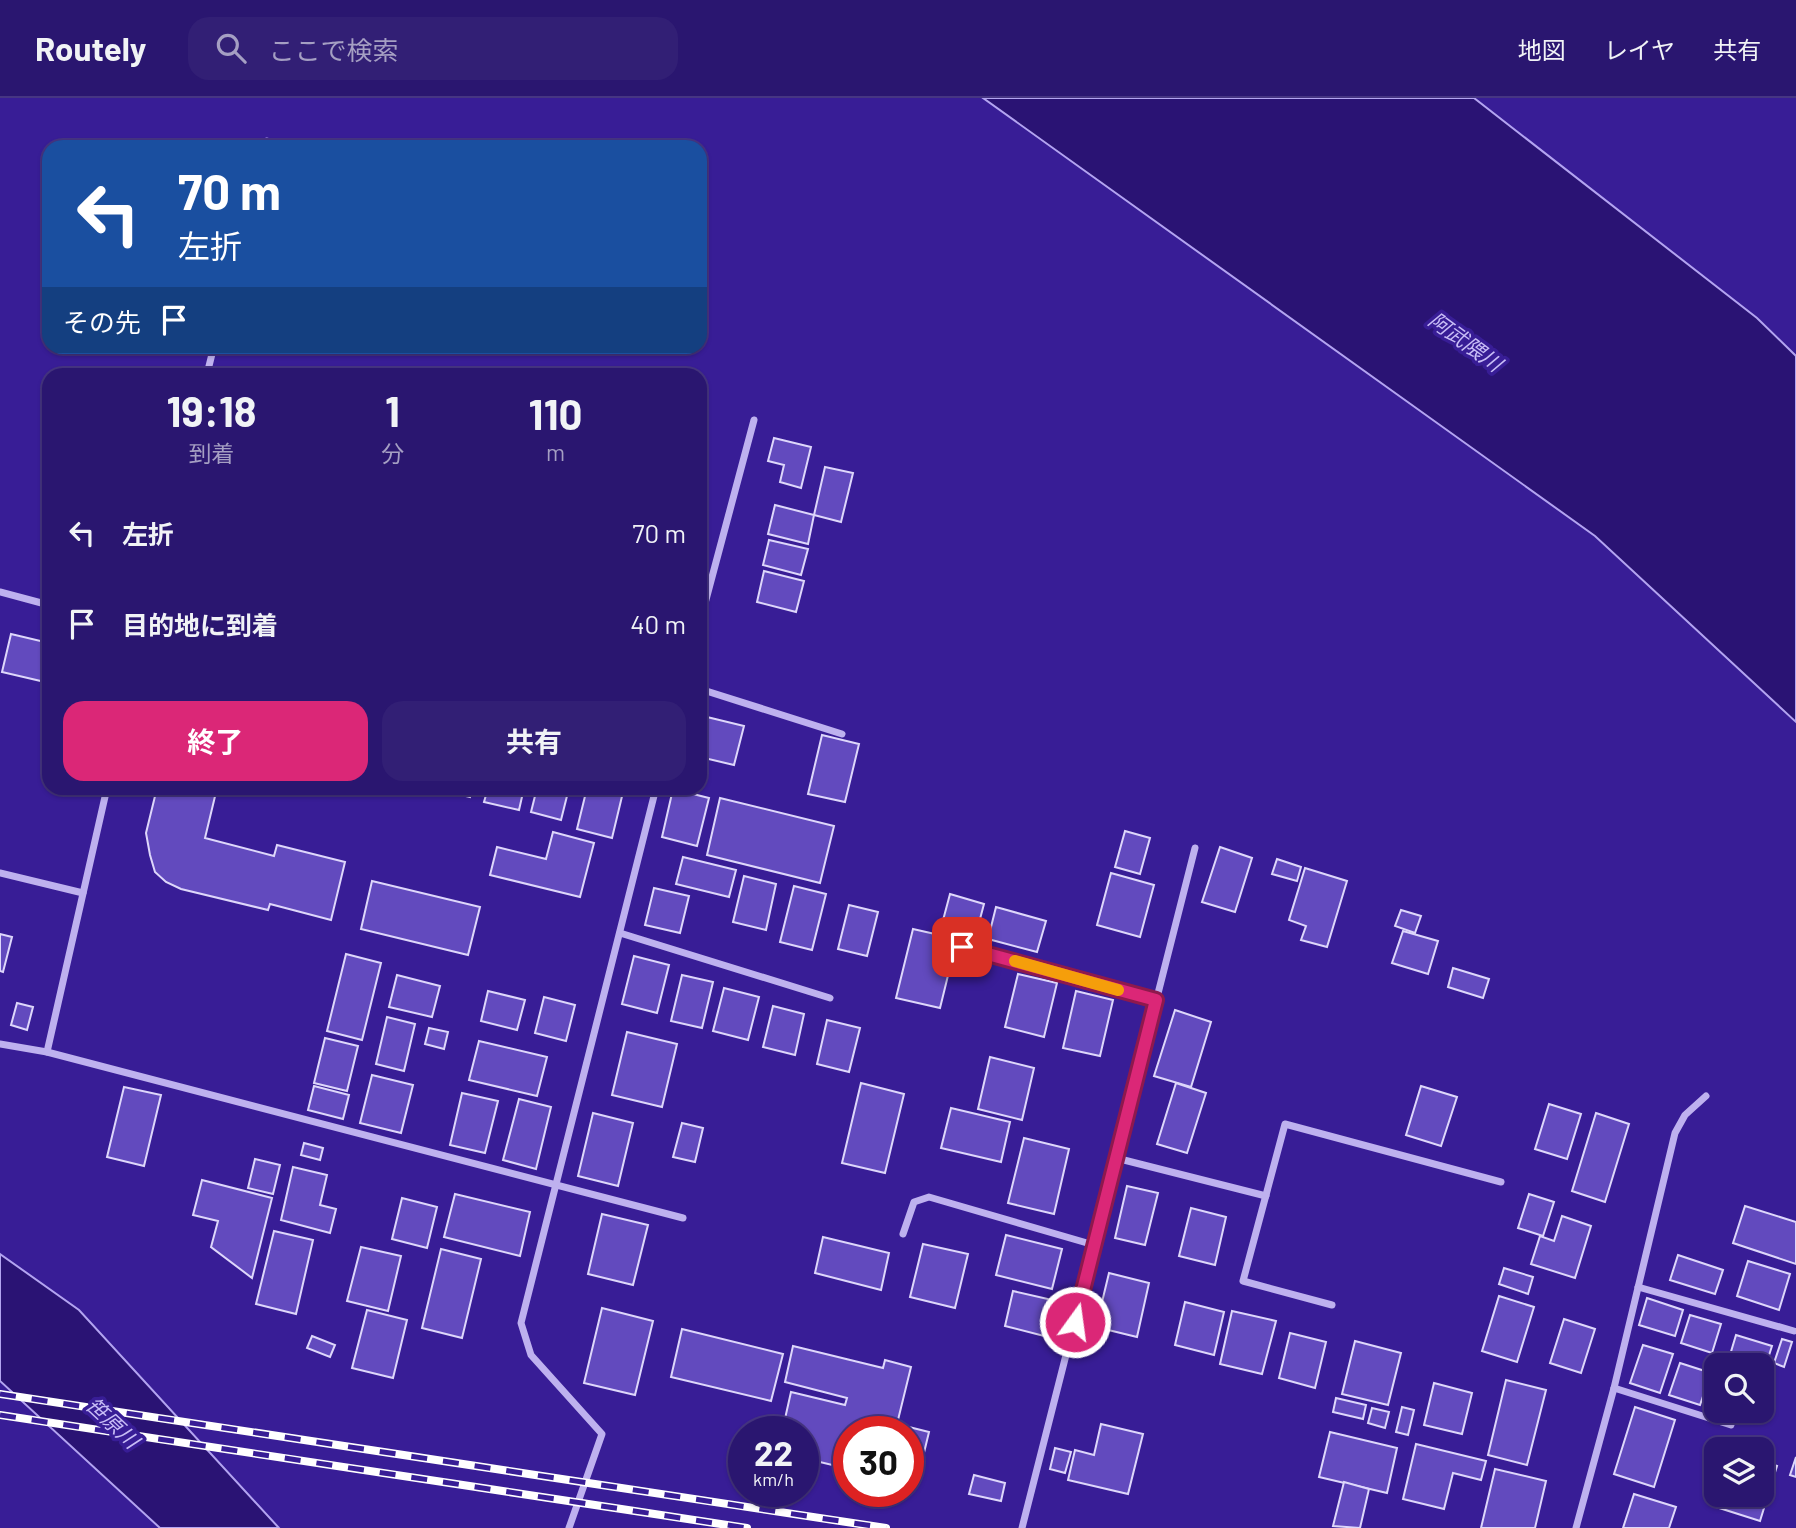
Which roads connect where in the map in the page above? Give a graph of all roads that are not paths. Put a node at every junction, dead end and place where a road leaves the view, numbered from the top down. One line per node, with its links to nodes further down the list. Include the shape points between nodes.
1 (754, 420): 3 (street)
2 (0, 592): 4 (street)
3 (707, 596)
4 (42, 603)
5 (707, 690): 6 (street)
6 (842, 734)
7 (105, 795): 11 (street)
8 (654, 795): 12 (street)
9 (1195, 848): 15 (street)
10 (0, 873): 11 (street)
11 (83, 893): 17 (street)
12 (620, 933): 14 (street); 21 (street)
13 (962, 947): 15 (street)
14 (830, 998)
15 (1156, 1000): 19 (street)
16 (0, 1044): 17 (street)
17 (47, 1052): 21 (street)
18 (1706, 1096): 26 (street, via 1685,1115 1675,1133)
19 (1116, 1158): 22 (street); 25 (street)
20 (1502, 1182): 22 (street, via 1284,1125)
21 (555, 1186): 23 (street); 31 (street, via 520,1323 531,1355 602,1434)
22 (1266, 1196): 27 (street, via 1243,1281)
23 (683, 1218)
24 (904, 1234): 25 (street, via 914,1202 929,1197)
25 (1094, 1245): 32 (street)
26 (1638, 1287): 28 (street); 29 (street)
27 (1332, 1305)
28 (1794, 1331)
29 (1614, 1388): 30 (street); 33 (street)
30 (1731, 1425)
31 (569, 1528)
32 (1022, 1528)
33 (1576, 1528)

